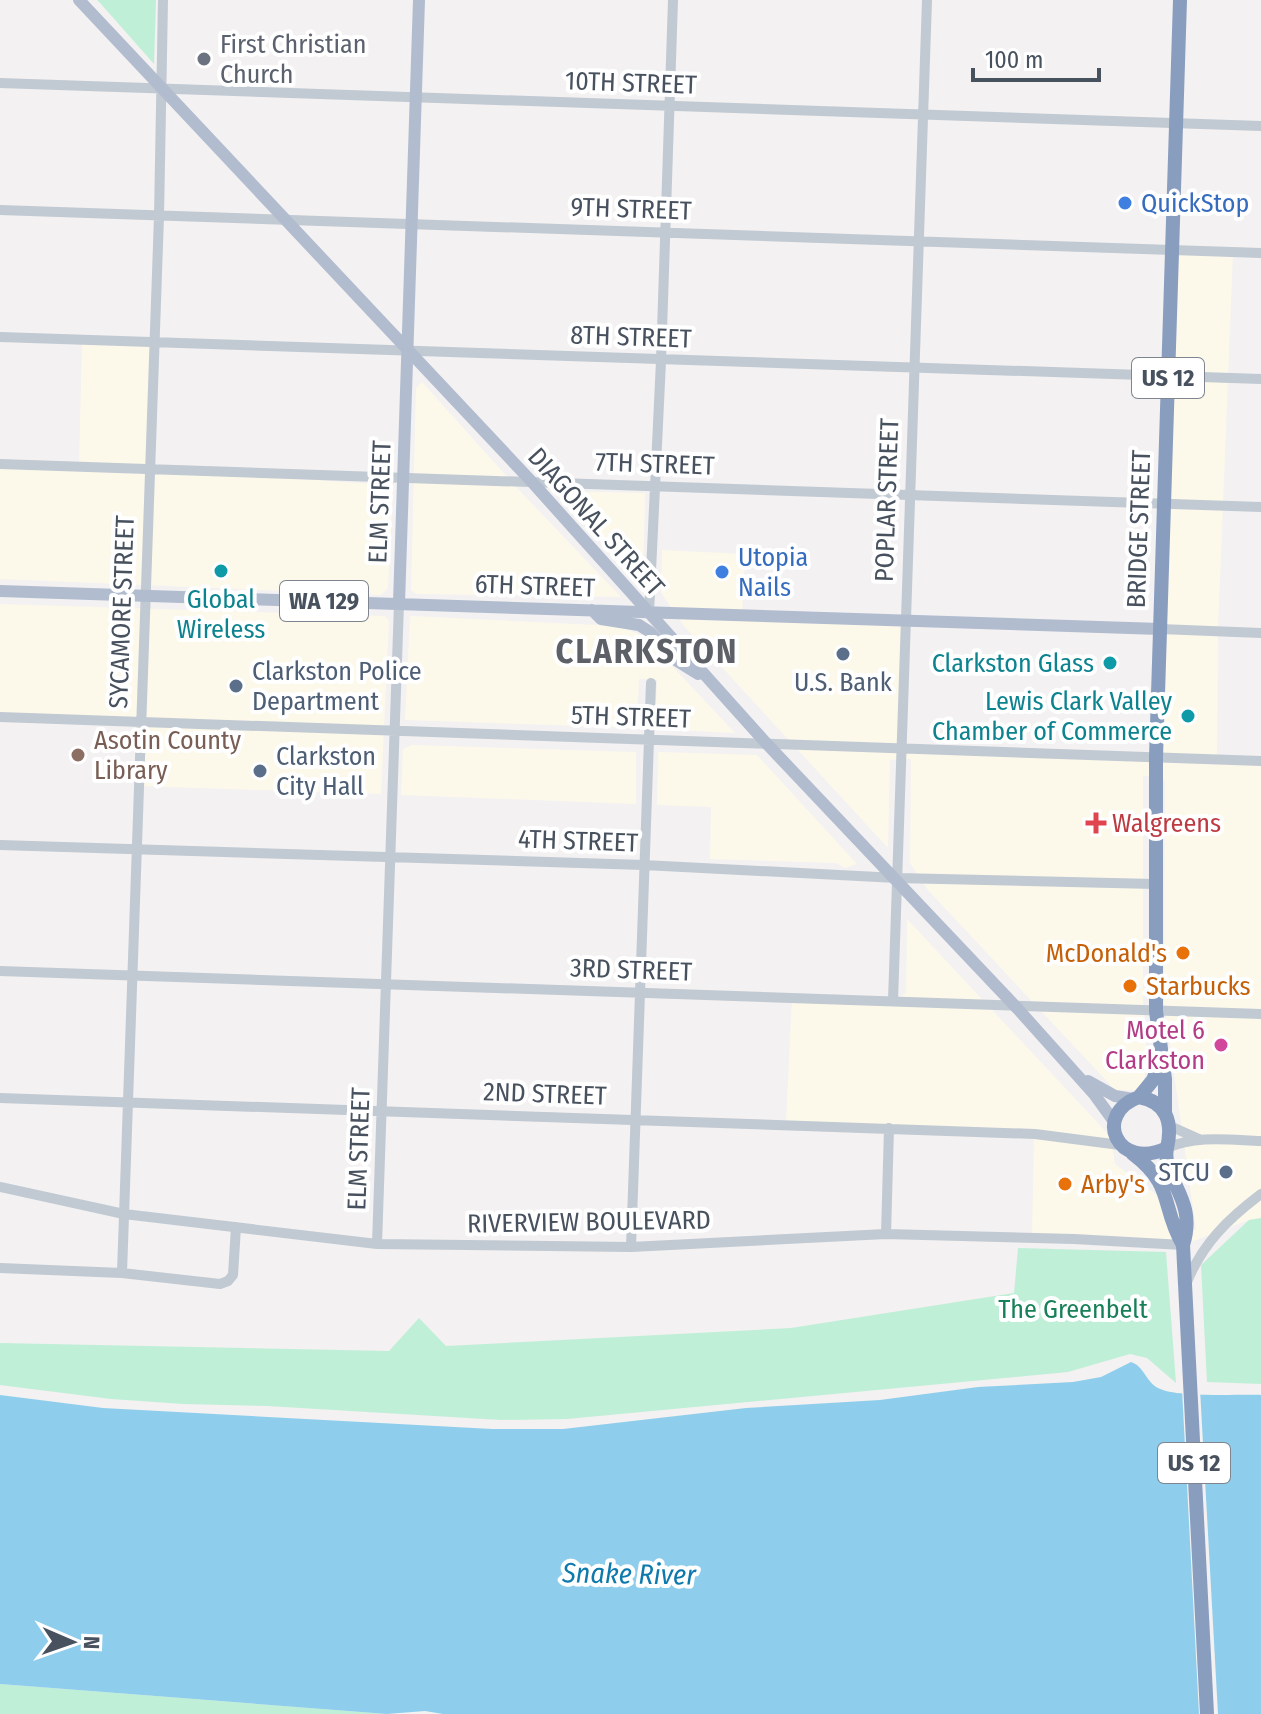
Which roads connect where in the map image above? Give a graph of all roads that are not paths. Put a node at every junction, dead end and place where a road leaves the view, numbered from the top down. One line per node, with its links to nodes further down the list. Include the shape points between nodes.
1 (79, 0): 8 (main road, DIAGONAL STREET)
2 (163, 0): 8 (street, SYCAMORE STREET)
3 (419, 0): 9 (main road, ELM STREET)
4 (673, 0): 10 (street)
5 (927, 0): 11 (street, POPLAR STREET)
6 (1180, 0): 12 (highway, BRIDGE STREET / US 12)
7 (0, 83): 8 (street, 10TH STREET)
8 (161, 88): 9 (street, 10TH STREET); 15 (street, SYCAMORE STREET); 16 (main road, DIAGONAL STREET)
9 (416, 98): 10 (street, 10TH STREET); 17 (main road, ELM STREET)
10 (669, 106): 11 (street, 10TH STREET); 18 (street)
11 (922, 115): 12 (street, 10TH STREET); 19 (street, POPLAR STREET)
12 (1177, 123): 13 (street, 10TH STREET); 20 (highway, BRIDGE STREET / US 12)
13 (1261, 126)
14 (0, 210): 15 (street, 9TH STREET)
15 (159, 216): 16 (street, 9TH STREET); 23 (street, SYCAMORE STREET)
16 (285, 220): 17 (street, 9TH STREET); 24 (main road, DIAGONAL STREET)
17 (411, 224): 18 (street, 9TH STREET); 24 (main road, ELM STREET)
18 (665, 232): 19 (street, 9TH STREET); 25 (street)
19 (918, 241): 20 (street, 9TH STREET); 26 (street, POPLAR STREET)
20 (1173, 250): 21 (street, 9TH STREET); 27 (highway, BRIDGE STREET / US 12)
21 (1261, 253)
22 (0, 337): 23 (street, 8TH STREET)
23 (154, 343): 24 (street, 8TH STREET); 30 (street, SYCAMORE STREET)
24 (407, 350): 25 (street, 8TH STREET); 31 (main road, ELM STREET); 32 (main road, DIAGONAL STREET)
25 (661, 361): 26 (street, 8TH STREET); 33 (street)
26 (913, 368): 27 (street, 8TH STREET); 34 (street, POPLAR STREET)
27 (1168, 376): 28 (street, 8TH STREET); 35 (highway, BRIDGE STREET / US 12)
28 (1261, 379)
29 (0, 464): 30 (street, 7TH STREET)
30 (149, 469): 31 (street, 7TH STREET); 38 (street, SYCAMORE STREET)
31 (403, 478): 32 (street, 7TH STREET); 39 (main road, ELM STREET)
32 (532, 482): 33 (street, 7TH STREET); 41 (main road, DIAGONAL STREET)
33 (655, 486): 34 (street, 7TH STREET); 41 (street)
34 (910, 494): 35 (street, 7TH STREET); 42 (street, POPLAR STREET)
35 (1165, 504): 36 (street, 7TH STREET); 43 (highway, BRIDGE STREET / US 12)
36 (1261, 507)
37 (0, 591): 38 (main road, 6TH STREET / WA 129)
38 (145, 596): 39 (main road, 6TH STREET / WA 129); 48 (street, SYCAMORE STREET)
39 (399, 603): 40 (main road, 6TH STREET / WA 129); 49 (street, ELM STREET)
40 (592, 610): 41 (main road, 6TH STREET / WA 129); 45 (main road, WA 129, via 601,619 639,625 677,661)
41 (649, 613): 42 (main road, 6TH STREET); 45 (main road, DIAGONAL STREET / WA 129)
42 (906, 621): 43 (main road, 6TH STREET); 52 (street, POPLAR STREET)
43 (1160, 629): 44 (street, 6TH STREET); 53 (highway, BRIDGE STREET / US 12)
44 (1261, 633)
45 (710, 681): 51 (main road, DIAGONAL STREET / WA 129)
46 (651, 683): 50 (street)
47 (0, 717): 48 (street, 5TH STREET)
48 (140, 722): 49 (street, 5TH STREET); 56 (street, SYCAMORE STREET)
49 (394, 731): 50 (street, 5TH STREET); 57 (street, ELM STREET)
50 (649, 740): 51 (street, 5TH STREET); 58 (street)
51 (766, 743): 52 (street, 5TH STREET); 59 (main road, DIAGONAL STREET / WA 129)
52 (902, 747): 53 (street, 5TH STREET); 59 (street, POPLAR STREET)
53 (1156, 757): 54 (street, 5TH STREET); 60 (highway, BRIDGE STREET / US 12)
54 (1261, 761)
55 (0, 845): 56 (street, 4TH STREET)
56 (136, 850): 57 (street, 4TH STREET); 62 (street, SYCAMORE STREET)
57 (390, 857): 58 (street, 4TH STREET); 63 (street, ELM STREET)
58 (644, 865): 59 (street, 4TH STREET); 64 (street)
59 (897, 878): 60 (street, 4TH STREET); 65 (street, POPLAR STREET); 66 (main road, DIAGONAL STREET / WA 129)
60 (1155, 884): 67 (highway, BRIDGE STREET / US 12)
61 (0, 971): 62 (street, 3RD STREET)
62 (132, 975): 63 (street, 3RD STREET); 73 (street, SYCAMORE STREET)
63 (386, 984): 64 (street, 3RD STREET); 74 (street, ELM STREET)
64 (641, 992): 65 (street, 3RD STREET); 76 (street)
65 (893, 1001): 66 (street, 3RD STREET)
66 (1017, 1008): 67 (street, 3RD STREET); 70 (main road, DIAGONAL STREET / WA 129)
67 (1156, 1011): 68 (street, 3RD STREET); 69 (highway, BRIDGE STREET / US 12)
68 (1261, 1014)
69 (1162, 1059): 72 (highway, via 1153,1080); 75 (highway, BRIDGE STREET / US 12)
70 (1078, 1076): 72 (main road, DIAGONAL STREET / WA 129, via 1115,1096); 77 (main road, DIAGONAL STREET / WA 129)
71 (0, 1098): 73 (street, 2ND STREET)
72 (1136, 1098): 75 (highway); 77 (highway, via 1120,1110)
73 (128, 1102): 74 (street, 2ND STREET); 87 (street, SYCAMORE STREET)
74 (382, 1110): 76 (street, 2ND STREET); 90 (street, ELM STREET)
75 (1165, 1111): 78 (highway, US 12)
76 (636, 1119): 79 (street, 2ND STREET); 92 (street)
77 (1114, 1126): 81 (street); 84 (highway, US 12)
78 (1170, 1126): 80 (street); 83 (highway, US 12)
79 (889, 1128): 81 (street, 2ND STREET, via 1046,1134); 89 (street)
80 (1201, 1139): 82 (street); 83 (street)
81 (1087, 1141): 84 (street, 2ND STREET)
82 (1261, 1141)
83 (1167, 1148): 84 (highway, via 1153,1154); 91 (highway, US 12, via 1167,1165 1186,1208)
84 (1127, 1150): 91 (highway, US 12, via 1149,1166 1163,1186 1173,1228)
85 (0, 1187): 87 (street, RIVERVIEW BOULEVARD)
86 (1261, 1194): 95 (street, via 1227,1220 1202,1250)
87 (124, 1214): 88 (street, RIVERVIEW BOULEVARD); 94 (street, SYCAMORE STREET)
88 (236, 1227): 90 (street, RIVERVIEW BOULEVARD); 94 (street, via 233,1275 228,1281)
89 (886, 1234): 91 (street, RIVERVIEW BOULEVARD); 92 (street, RIVERVIEW BOULEVARD)
90 (377, 1244): 92 (street, RIVERVIEW BOULEVARD)
91 (1183, 1245): 95 (highway, US 12)
92 (631, 1247)
93 (0, 1268): 94 (street)
94 (122, 1273)
95 (1184, 1288): 96 (highway, US 12)
96 (1207, 1714)

